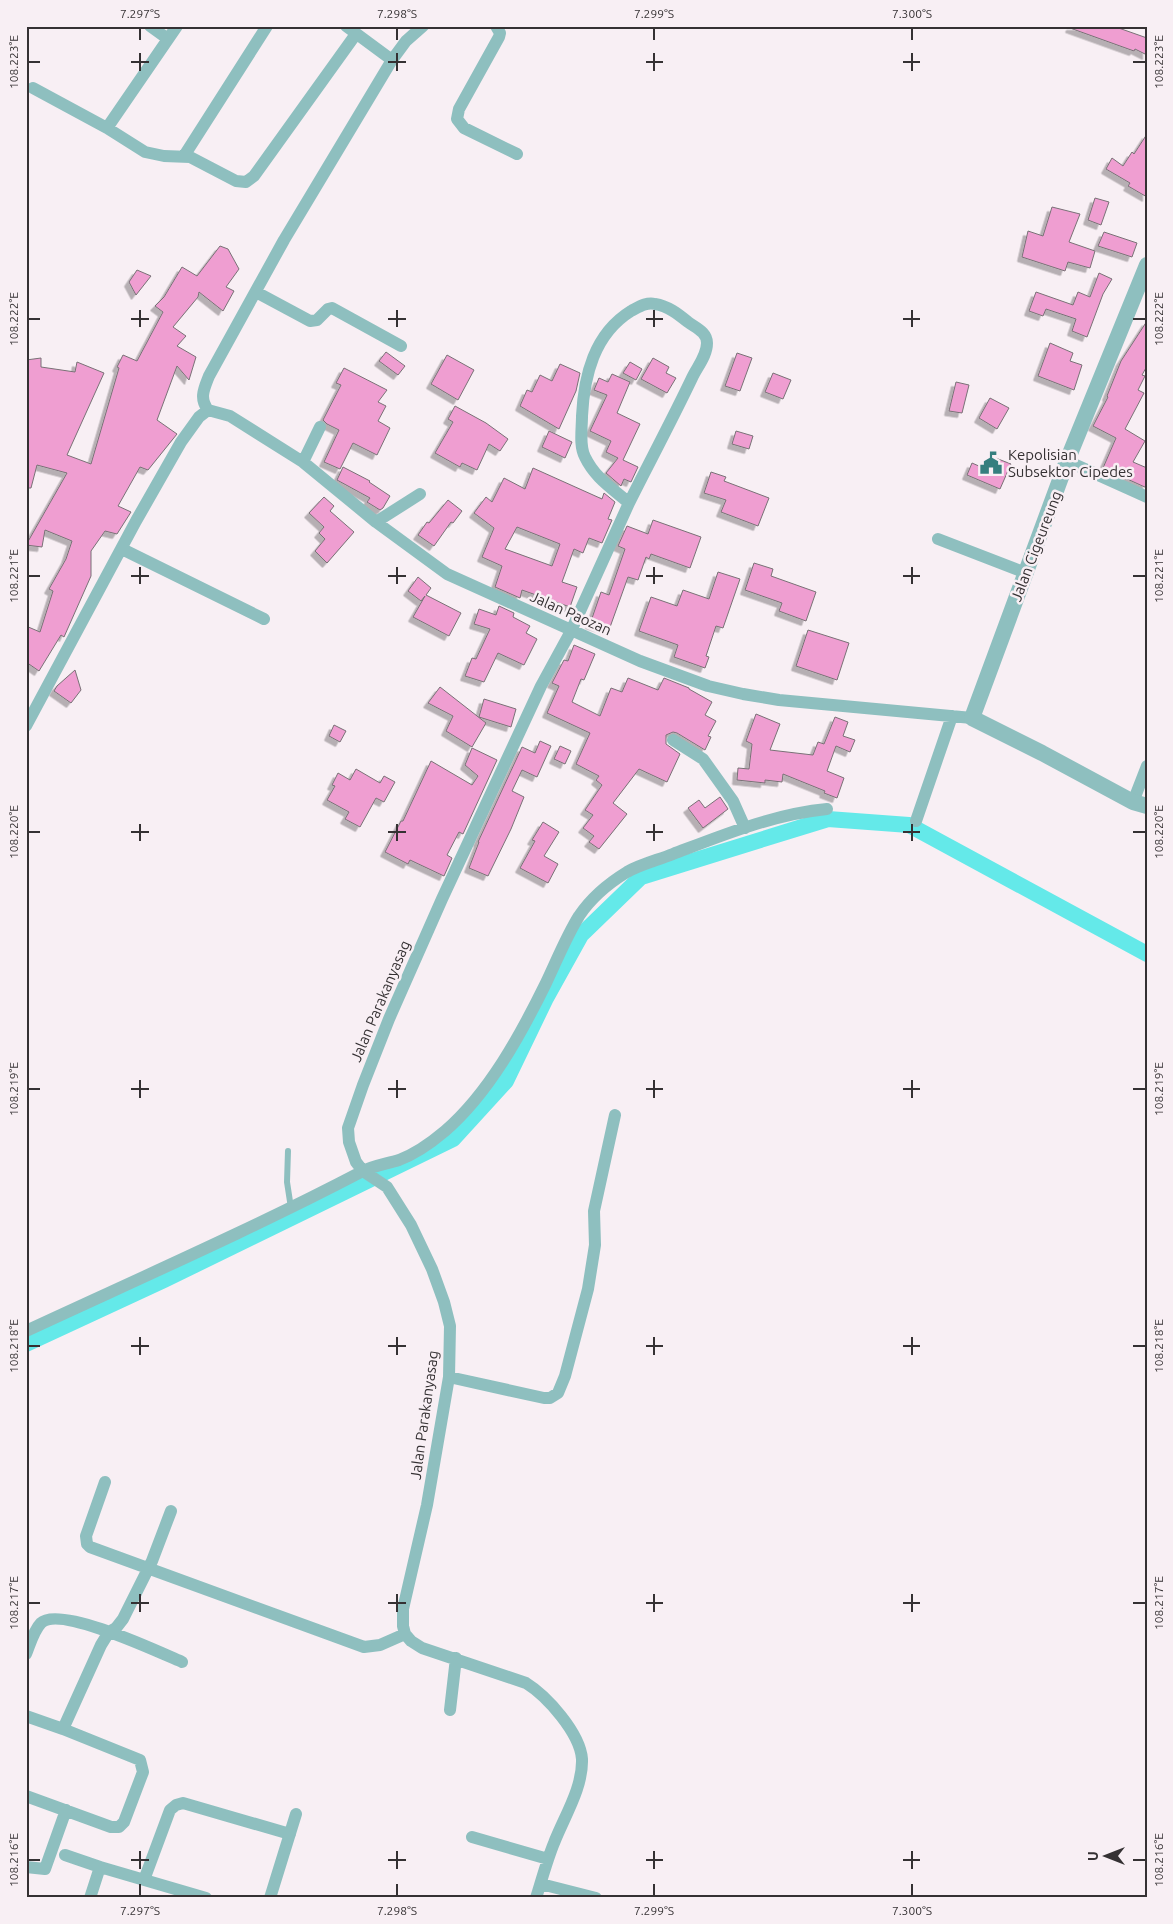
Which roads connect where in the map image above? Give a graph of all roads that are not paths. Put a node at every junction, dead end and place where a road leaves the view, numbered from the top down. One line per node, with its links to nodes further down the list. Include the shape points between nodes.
1 (150, 26): 7 (street)
2 (177, 26): 7 (street)
3 (267, 26): 12 (street)
4 (423, 26): 8 (street)
5 (496, 26): 11 (street, via 499,37 458,109 457,119 464,128)
6 (351, 30): 8 (street); 12 (street, via 250,180 236,181)
7 (168, 39): 10 (street)
8 (392, 60): 14 (street)
9 (33, 88): 10 (street)
10 (107, 128): 12 (street, via 145,152)
11 (517, 154)
12 (184, 156)
13 (1147, 265): 19 (street, Jalan Cigeureung)
14 (256, 292): 15 (street, via 310,321 317,320 332,308); 16 (street, via 204,388 202,396)
15 (401, 346)
16 (208, 410): 18 (street, Jalan Paozan, via 230,416); 25 (street, via 181,442)
17 (320, 427): 18 (street)
18 (303, 462): 23 (street, Jalan Paozan)
19 (1067, 462): 21 (street); 26 (street, Jalan Cigeureung)
20 (420, 494): 23 (street)
21 (1147, 496)
22 (629, 503): 22 (street, Jalan Parakanyasag, via 601,481 584,455 584,394 597,348 617,320 649,303 667,307 703,332 707,343 703,358); 28 (street, Jalan Parakanyasag)
23 (376, 522): 28 (street, Jalan Paozan, via 447,574)
24 (938, 539): 26 (street)
25 (122, 549): 27 (street); 31 (street)
26 (1026, 573): 30 (street, Jalan Cigeureung)
27 (264, 619)
28 (572, 631): 29 (street, Jalan Paozan, via 708,686 743,694); 40 (street, Jalan Parakanyasag, via 541,686 442,899 365,1079 348,1128 353,1155)
29 (952, 716): 30 (street, Jalan Paozan); 36 (street)
30 (972, 718): 34 (street)
31 (26, 726)
32 (673, 740): 37 (street, via 703,759 733,801)
33 (1147, 766): 34 (street)
34 (1140, 804)
35 (827, 809): 37 (street, via 804,811)
36 (916, 821)
37 (745, 828): 40 (street, via 628,871 605,887 579,917 523,1029 471,1106 420,1149)
38 (615, 1115): 43 (street, via 594,1211 595,1245 588,1289 558,1393 544,1398)
39 (288, 1151): 41 (lane)
40 (367, 1173): 41 (street); 43 (street, Jalan Parakanyasag, via 386,1187 411,1225 432,1269 450,1326)
41 (290, 1208): 42 (street)
42 (26, 1331)
43 (449, 1377): 48 (street, Jalan Parakanyasag, via 427,1505 406,1593)
44 (105, 1482): 46 (street, via 88,1526 86,1544)
45 (171, 1511): 46 (street)
46 (148, 1568): 47 (street, via 123,1619); 48 (street, via 364,1647)
47 (109, 1632): 49 (street, via 76,1621 50,1618 42,1622); 51 (street); 54 (street)
48 (405, 1634): 50 (street, via 422,1648)
49 (26, 1654)
50 (456, 1658): 52 (street); 61 (street, via 526,1682 536,1689 570,1728 580,1748 582,1760 575,1794)
51 (182, 1662)
52 (450, 1710)
53 (26, 1716): 54 (street)
54 (63, 1729): 56 (street, via 140,1760 143,1768 128,1815 119,1827)
55 (26, 1796): 56 (street)
56 (66, 1810): 62 (street, via 45,1868)
57 (296, 1814): 58 (street)
58 (290, 1834): 64 (street, via 183,1803 176,1804 170,1810); 68 (street)
59 (472, 1837): 61 (street)
60 (65, 1855): 63 (street)
61 (548, 1859): 65 (street)
62 (26, 1866)
63 (100, 1867): 64 (street); 66 (street)
64 (144, 1880): 67 (street)
65 (541, 1884): 69 (street); 70 (street)
66 (90, 1898)
67 (206, 1898)
68 (270, 1898)
69 (536, 1898)
70 (596, 1898)

